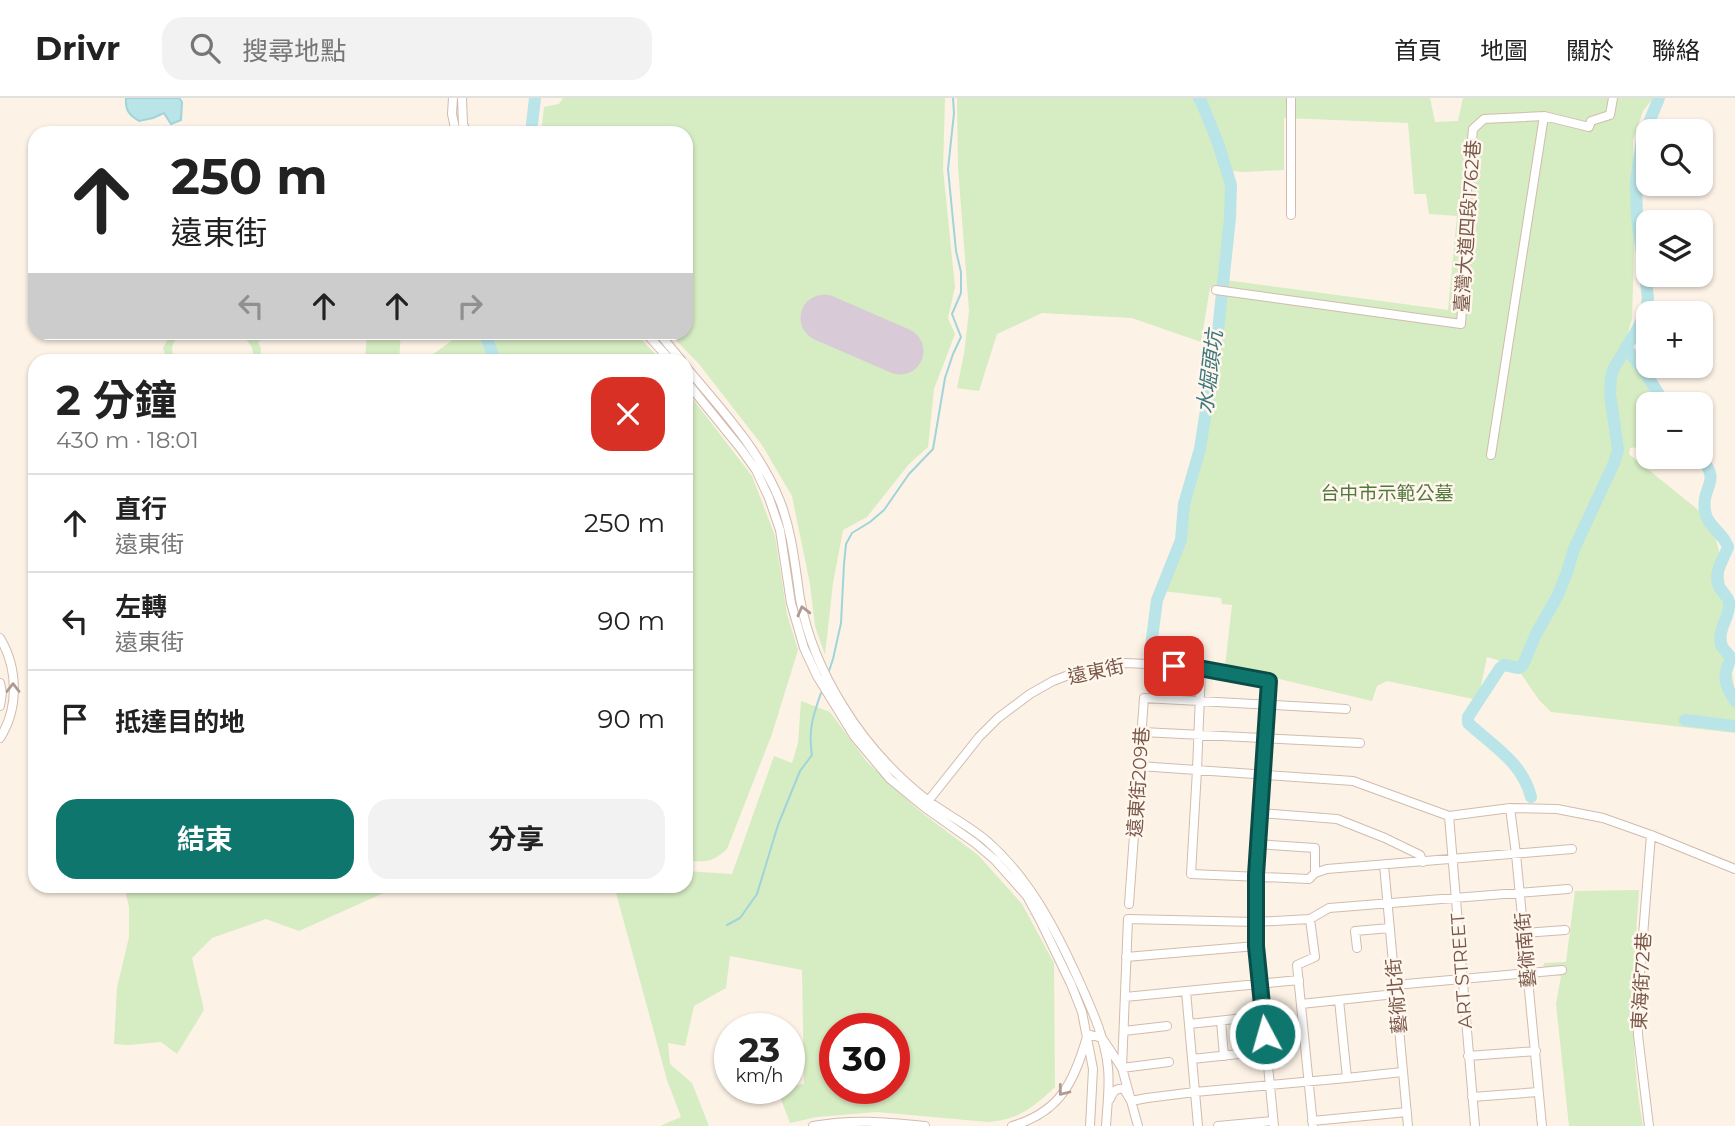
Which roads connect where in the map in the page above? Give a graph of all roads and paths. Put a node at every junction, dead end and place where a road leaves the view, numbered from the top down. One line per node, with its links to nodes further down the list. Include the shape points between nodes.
1 (453, 98): 6 (street)
2 (462, 98): 7 (street)
3 (1291, 98): 8 (street)
4 (1613, 98): 5 (street, 臺灣大道四段1762巷, via 1610,114 1591,121 1589,127)
5 (1544, 116): 9 (street, 臺灣大道四段1762巷, via 1484,119 1473,129 1461,324); 16 (street)
6 (455, 126)
7 (464, 126)
8 (1291, 215)
9 (1216, 290)
10 (652, 340): 12 (street)
11 (665, 340): 13 (street)
12 (665, 354)
13 (676, 354)
14 (693, 375): 32 (street, one-way to 14, via 888,765 842,705 812,644 786,519 771,481 740,432)
15 (693, 390): 32 (street, via 756,470 769,498 780,530 791,603 817,677 872,759 890,779)
16 (1490, 455)
17 (0, 638): 26 (street, one-way to 17, via 12,708 15,683)
18 (1201, 669): 20 (street); 21 (street, 遠東街, via 1269,681); 32 (street, 遠東街, via 1117,664 1053,681 998,718)
19 (0, 683): 22 (street)
20 (1200, 701): 21 (street, 遠東街209巷); 24 (street, 遠東街209巷, via 1144,698); 25 (street)
21 (1267, 704): 23 (street, 遠東街209巷); 27 (street, 遠東街)
22 (0, 706)
23 (1346, 709)
24 (1142, 732): 25 (street); 29 (street, 遠東街209巷)
25 (1199, 734): 27 (street); 30 (street)
26 (0, 738)
27 (1265, 738): 28 (street); 31 (street, 遠東街)
28 (1360, 743)
29 (1139, 766): 30 (street); 49 (street, 遠東街209巷)
30 (1198, 770): 31 (street); 44 (street, via 1191,874)
31 (1262, 775): 34 (street, 遠東街); 35 (street, via 1353,781)
32 (926, 804): 74 (street, via 995,860 1027,896 1071,984); 75 (street, via 987,841 1030,889 1076,975)
33 (1510, 808): 35 (street); 36 (street, via 1557,809 1603,818); 39 (street, 藝術南街)
34 (1259, 813): 37 (street, 遠東街); 41 (street, via 1337,819 1420,855)
35 (1449, 816): 40 (street, ART STREET)
36 (1651, 835): 43 (street); 106 (street, 東海街72巷, via 1638,1035)
37 (1257, 844): 44 (street, 遠東街); 45 (street, via 1315,848)
38 (1572, 849): 39 (street)
39 (1516, 854): 40 (street); 47 (street, 藝術南街)
40 (1453, 860): 41 (street); 48 (street, ART STREET)
41 (1423, 862): 42 (street)
42 (1384, 865): 45 (street, via 1327,869); 50 (street, 藝術北街)
43 (1735, 869)
44 (1256, 875): 45 (street); 52 (street, 遠東街)
45 (1312, 876)
46 (1568, 889): 47 (street)
47 (1520, 893): 48 (street); 55 (street, 藝術南街)
48 (1456, 899): 50 (street); 61 (street, ART STREET)
49 (1129, 904)
50 (1388, 904): 51 (street, via 1329,908); 53 (street, 藝術北街)
51 (1310, 919): 52 (street); 62 (street, via 1315,957 1297,965)
52 (1255, 922): 56 (street, 遠東街); 58 (street, via 1128,919)
53 (1390, 928): 57 (street, via 1355,930); 64 (street, 藝術北街)
54 (1565, 930): 55 (street)
55 (1523, 933): 60 (street, 藝術南街)
56 (1256, 946): 58 (street); 63 (street, 遠東街)
57 (1357, 948)
58 (1126, 957): 66 (street)
59 (1562, 970): 60 (street)
60 (1527, 974): 61 (street); 77 (street, 藝術南街)
61 (1462, 979): 64 (street); 79 (street, ART STREET)
62 (1299, 981): 63 (street); 68 (street)
63 (1260, 984): 65 (street); 69 (street, 遠東街)
64 (1395, 990): 67 (street); 83 (street, 藝術北街)
65 (1186, 991): 66 (street); 71 (street)
66 (1125, 997): 73 (street)
67 (1339, 1000): 68 (street); 84 (street)
68 (1301, 1004): 85 (street)
69 (1263, 1016): 70 (street); 76 (street, 遠東街)
70 (1221, 1021): 71 (street); 78 (street)
71 (1189, 1024): 80 (street)
72 (1167, 1026): 73 (street)
73 (1124, 1031): 82 (street)
74 (1087, 1034): 75 (street); 97 (street, one-way to 97, via 1076,1072 1063,1093 1043,1111); 98 (street, via 1093,1069)
75 (1102, 1038): 82 (street); 91 (street, via 1108,1074)
76 (1267, 1051): 78 (street); 86 (street, 遠東街)
77 (1536, 1051): 79 (street); 88 (street, 藝術南街)
78 (1224, 1056): 80 (street)
79 (1468, 1056): 89 (street, ART STREET)
80 (1192, 1059): 87 (street)
81 (1169, 1062): 82 (street)
82 (1122, 1068): 90 (street)
83 (1402, 1072): 84 (street); 92 (street, 藝術北街)
84 (1347, 1078): 85 (street)
85 (1309, 1082): 86 (street); 94 (street)
86 (1270, 1085): 87 (street); 93 (street, 遠東街)
87 (1195, 1092): 90 (street); 101 (street)
88 (1538, 1092): 89 (street); 105 (street, 藝術南街)
89 (1472, 1097): 104 (street, ART STREET)
90 (1131, 1101): 91 (street, via 1124,1089 1118,1088); 100 (street)
91 (1107, 1111): 99 (street)
92 (1407, 1112): 94 (street); 103 (street, 藝術北街)
93 (1274, 1123): 102 (street)
94 (1313, 1123)
95 (813, 1126): 96 (street, via 873,1121)
96 (925, 1126)
97 (1012, 1126)
98 (1090, 1126)
99 (1106, 1126)
100 (1138, 1126)
101 (1198, 1126)
102 (1218, 1126)
103 (1408, 1126)
104 (1475, 1126)
105 (1542, 1126)
106 (1649, 1126)

